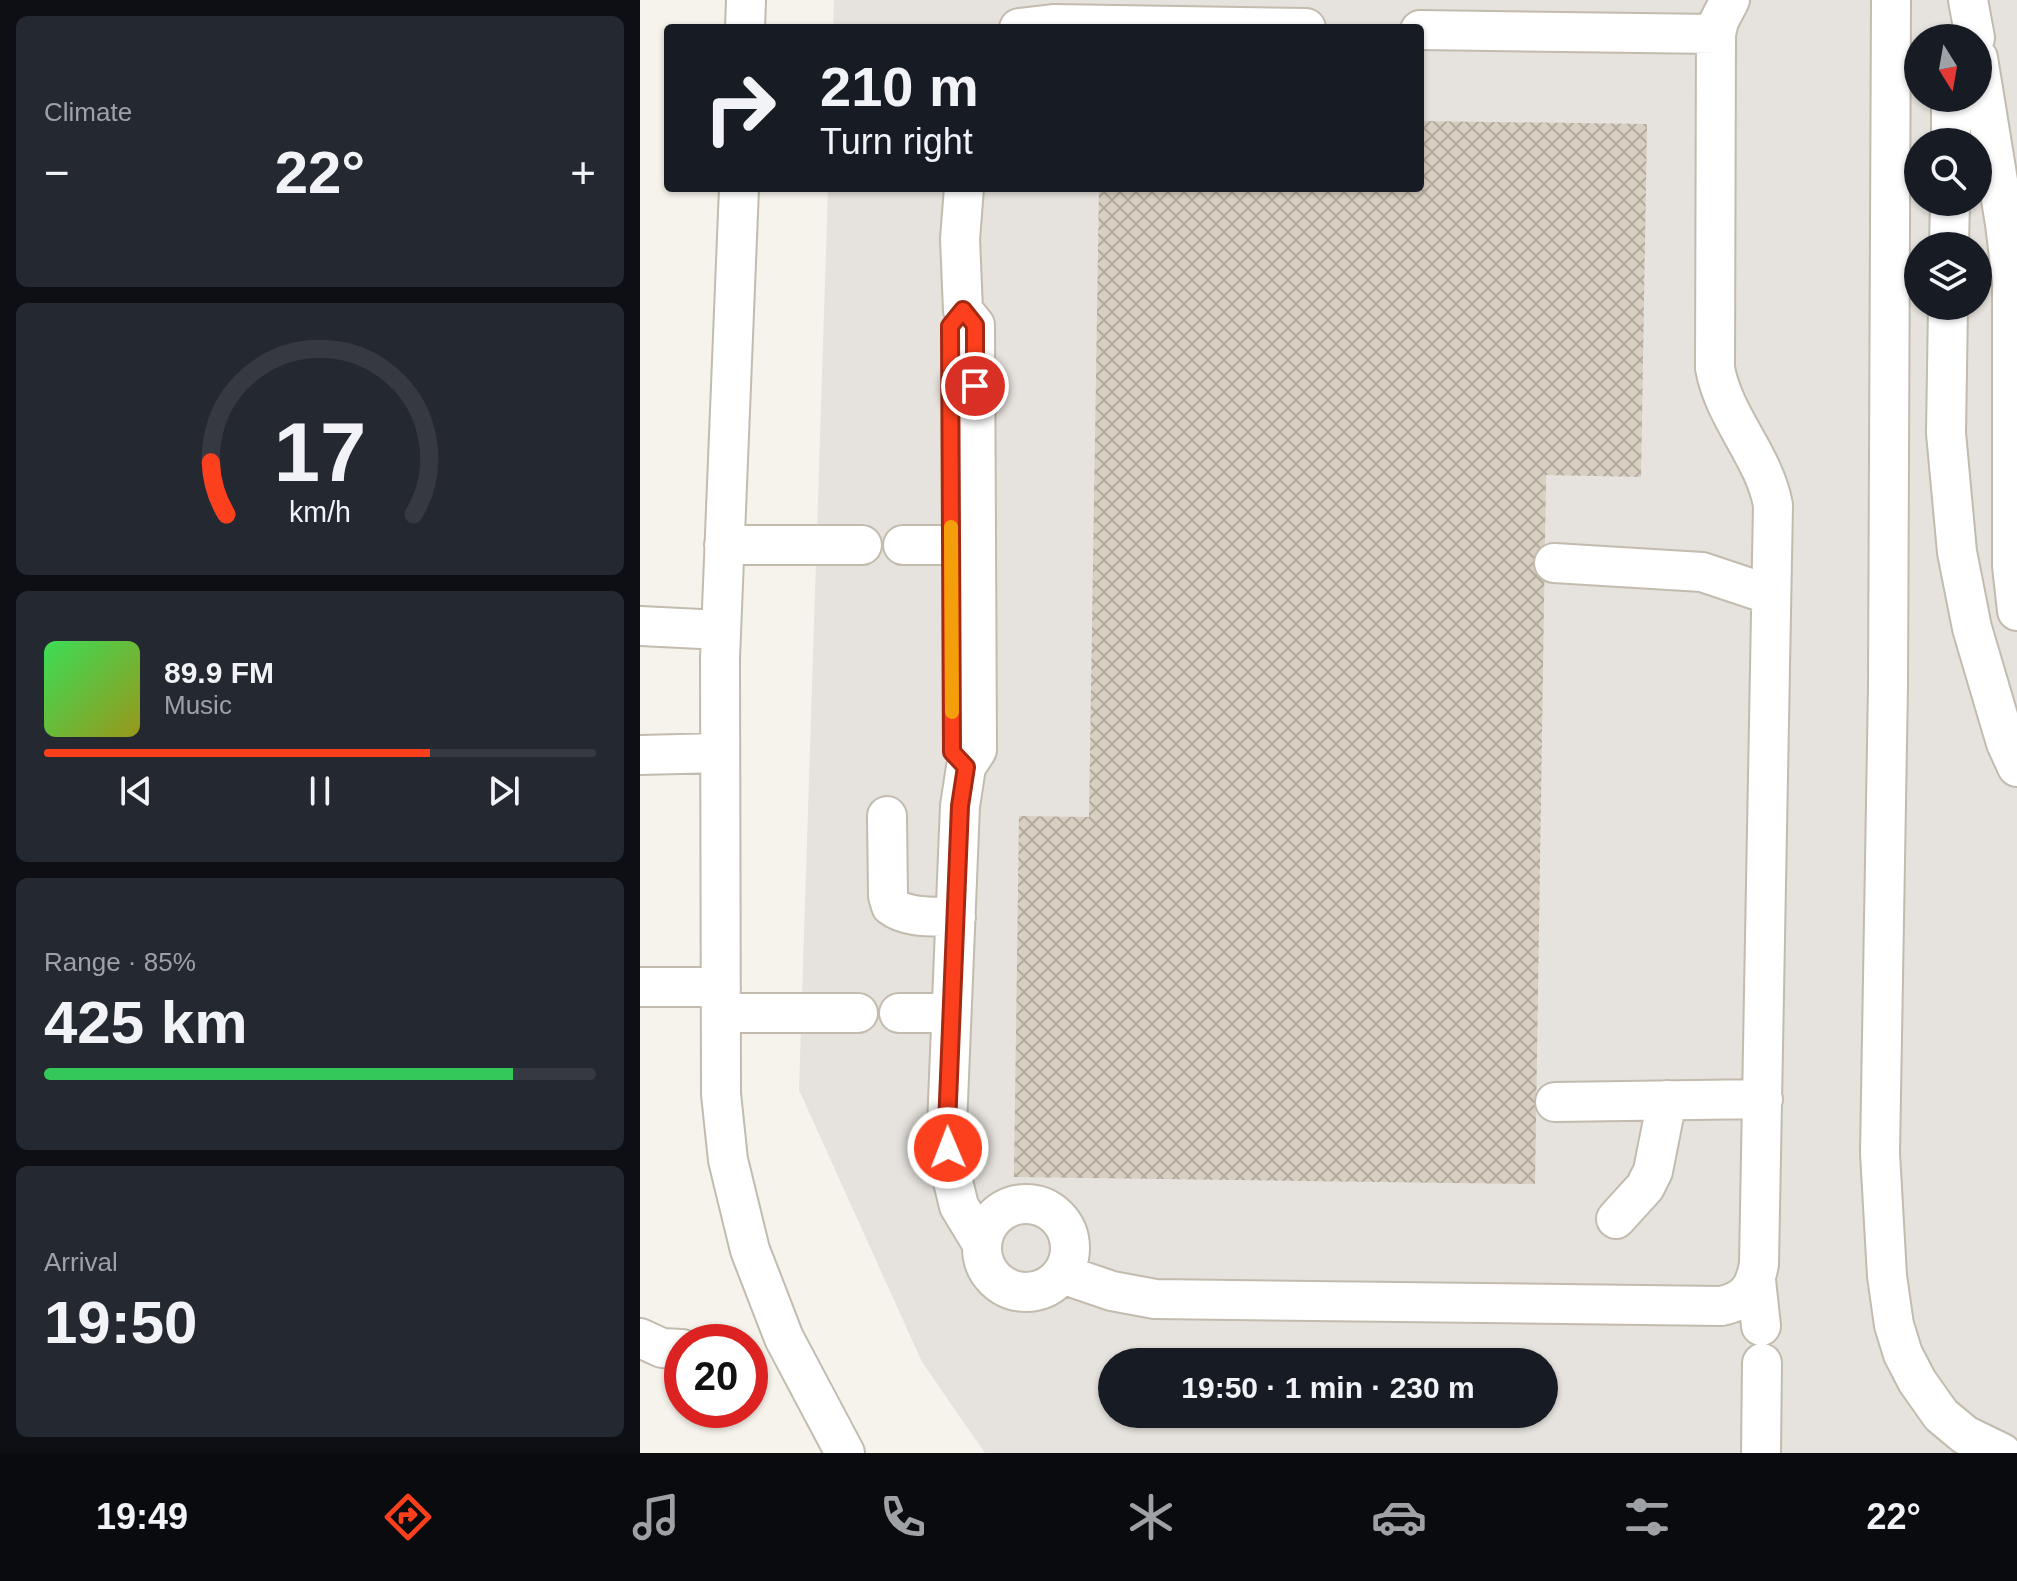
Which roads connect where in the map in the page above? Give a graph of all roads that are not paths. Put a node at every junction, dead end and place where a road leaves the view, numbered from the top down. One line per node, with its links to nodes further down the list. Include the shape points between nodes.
1 (746, 0): 6 (street)
2 (1891, 0): 48 (street, via 1880,1153 1887,1276 1894,1325 1917,1381 1941,1415 1965,1435)
3 (1953, 0): 7 (street)
4 (1968, 0): 8 (street)
5 (1723, 17): 9 (street); 20 (street, via 1715,368 1718,387 1769,484)
6 (745, 24)
7 (1952, 24)
8 (1972, 24)
9 (1424, 30)
10 (1987, 112): 21 (street, via 2012,281 2012,566)
11 (739, 192): 15 (street)
12 (964, 192): 13 (street)
13 (963, 310): 18 (street, via 950,326); 26 (street, via 975,325 977,750)
14 (1948, 320): 27 (street, via 1946,433 1957,552 1972,628)
15 (724, 545): 16 (street); 23 (street)
16 (862, 545)
17 (903, 545): 18 (street)
18 (951, 545): 26 (street, via 952,752)
19 (1554, 563): 20 (street, via 1702,572)
20 (1771, 595): 35 (street)
21 (2017, 611)
22 (640, 626): 23 (street)
23 (721, 630): 24 (street)
24 (720, 753): 25 (street); 31 (street)
25 (640, 755)
26 (966, 767): 29 (street)
27 (2017, 767)
28 (887, 816): 29 (street, via 891,906 911,914)
29 (956, 917): 34 (street)
30 (640, 987): 31 (street)
31 (721, 1000): 32 (street); 42 (street, via 721,1094 728,1160)
32 (858, 1013)
33 (899, 1013): 34 (street)
34 (951, 1013): 39 (street, via 950,1169 959,1206)
35 (1763, 1099): 36 (street); 41 (street)
36 (1667, 1100): 37 (street); 38 (street, via 1653,1171)
37 (1555, 1102)
38 (1616, 1219)
39 (982, 1244): 40 (street, via 988,1272 1010,1289 1039,1290); 40 (street, via 994,1218 1006,1209 1020,1205 1048,1211 1067,1233 1070,1247)
40 (1062, 1274): 41 (street, via 1155,1299 1721,1306 1747,1296)
41 (1756, 1280): 47 (street, via 1762,1344)
42 (764, 1324)
43 (640, 1338): 45 (street)
44 (768, 1341): 46 (street)
45 (664, 1348)
46 (845, 1453)
47 (1761, 1453)
48 (2002, 1453)

